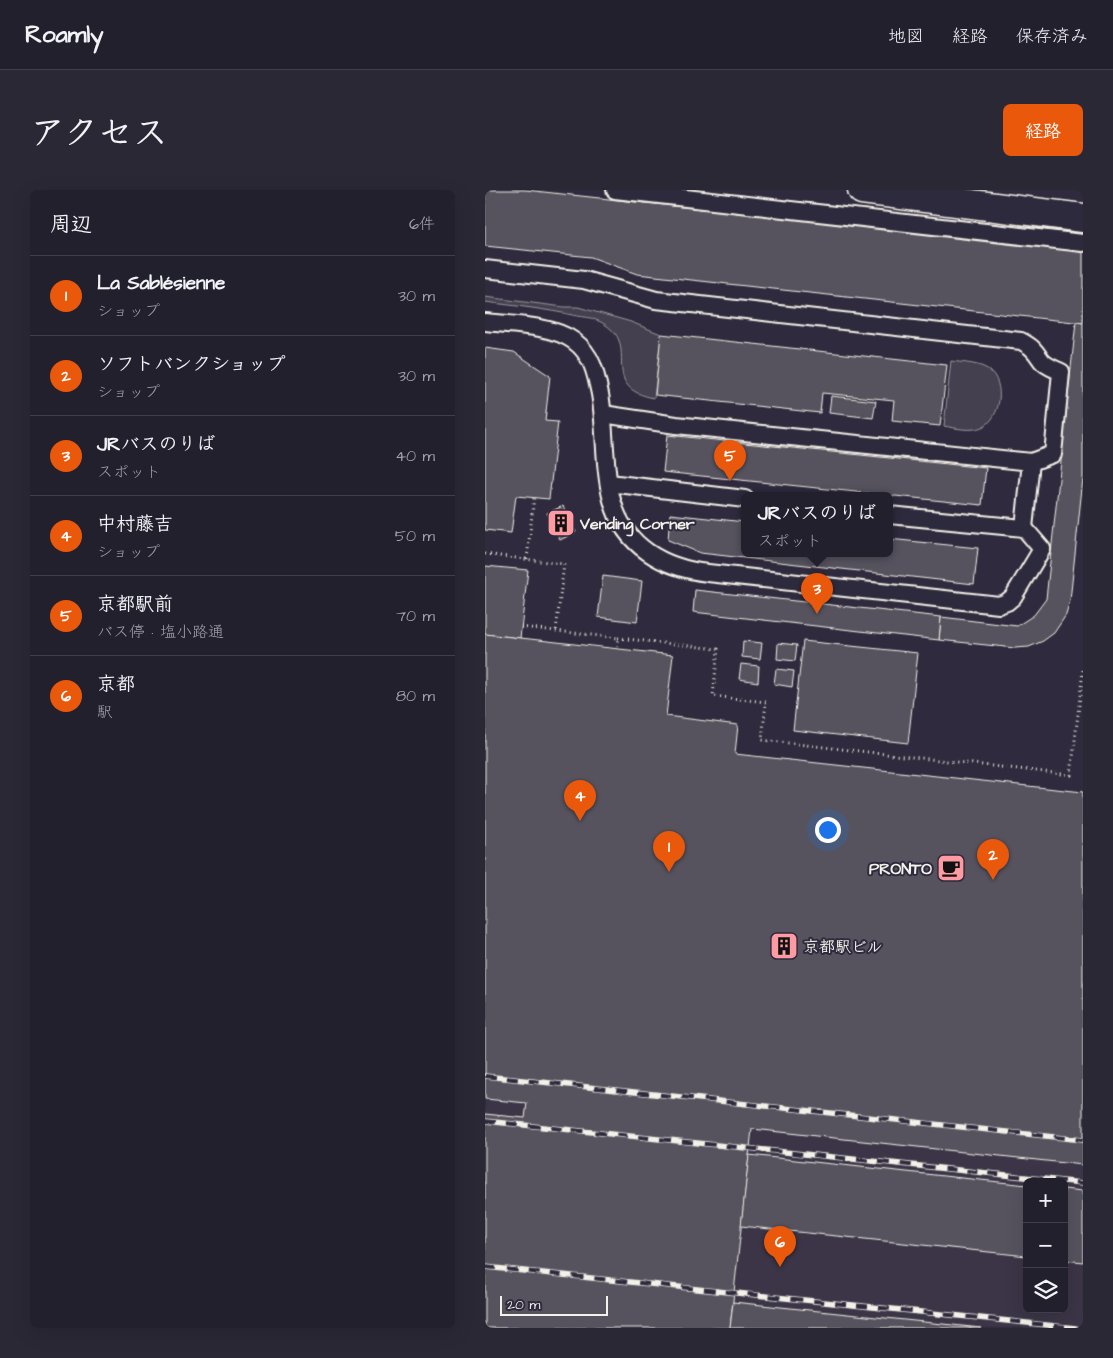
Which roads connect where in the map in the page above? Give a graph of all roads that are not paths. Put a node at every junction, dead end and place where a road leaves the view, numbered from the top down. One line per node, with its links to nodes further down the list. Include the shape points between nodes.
1 (615, 190): 4 (lane)
2 (862, 190): 3 (street)
3 (1083, 218)
4 (1083, 243)
5 (485, 269): 8 (lane, via 584,280 656,300 1021,342 1038,353 1043,362 1061,372 1053,454)
6 (485, 322): 7 (lane, via 553,331 575,342 595,370)
7 (603, 414): 8 (lane, via 676,425); 9 (lane)
8 (1031, 462): 12 (lane)
9 (609, 483): 10 (lane); 12 (lane, via 619,518 641,547 672,566 708,573 999,604 1013,597 1042,549)
10 (741, 499)
11 (893, 515): 12 (lane)
12 (1024, 528)

